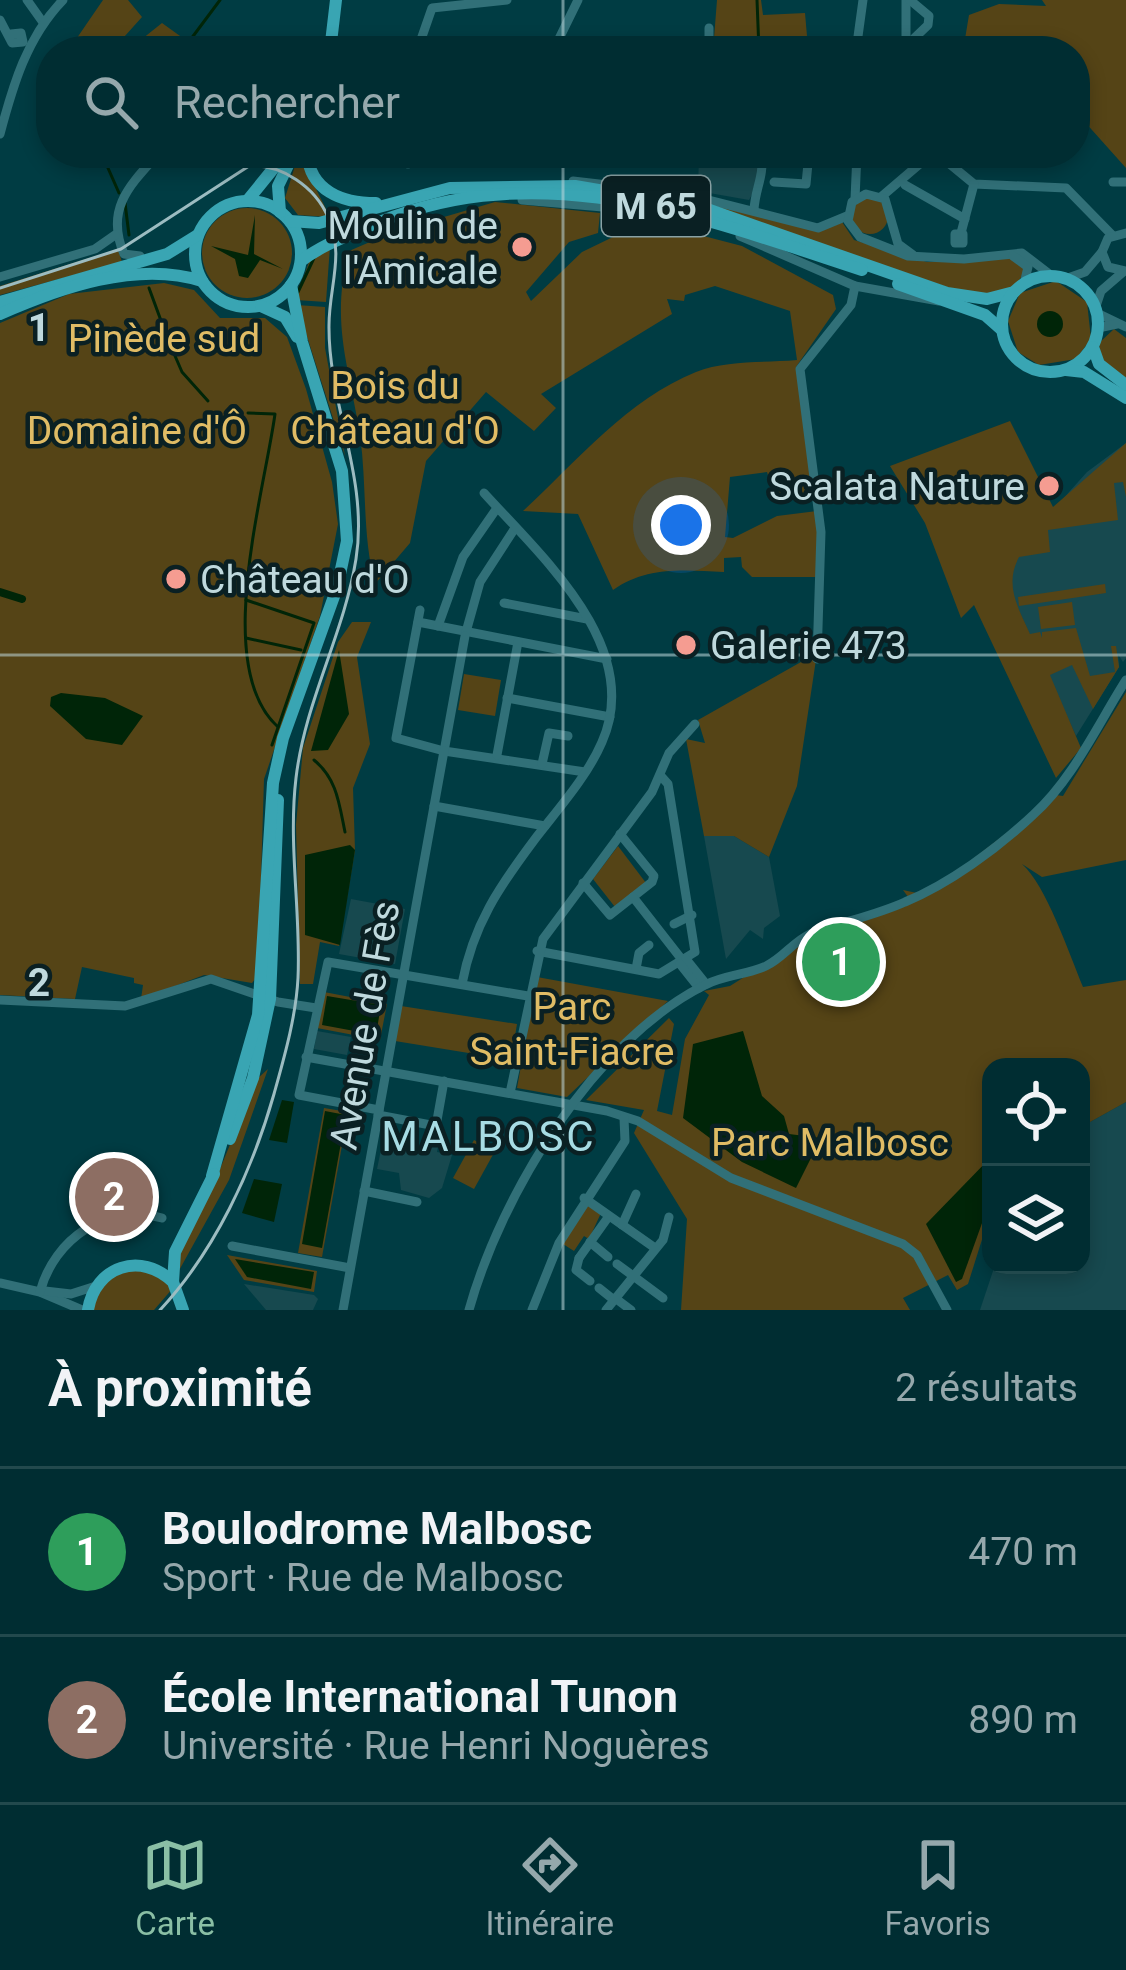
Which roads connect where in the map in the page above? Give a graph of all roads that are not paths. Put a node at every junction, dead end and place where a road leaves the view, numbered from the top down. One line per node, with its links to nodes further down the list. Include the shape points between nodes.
1 (27, 0): 9 (street)
2 (63, 0): 9 (street)
3 (336, 0): 13 (main road)
4 (507, 0): 14 (street, via 438,6)
5 (578, 0): 15 (street)
6 (863, 0): 17 (street)
7 (908, 0): 18 (street); 19 (street, via 929,16)
8 (0, 20): 11 (street)
9 (43, 22): 12 (street)
10 (710, 28): 16 (street)
11 (11, 34)
12 (36, 36)
13 (332, 36)
14 (420, 36)
15 (560, 36)
16 (710, 36)
17 (858, 36)
18 (906, 36)
19 (917, 36)
20 (36, 37): 21 (street)
21 (0, 134)
22 (145, 168): 52 (street, via 128,186)
23 (277, 168): 41 (main road)
24 (285, 168): 45 (main road, via 278,186)
25 (309, 168): 42 (main road, via 325,191)
26 (763, 168): 44 (street)
27 (808, 168): 35 (street)
28 (920, 168): 31 (street)
29 (953, 168): 37 (street)
30 (857, 170): 39 (street); 40 (street)
31 (908, 180): 39 (street); 43 (street); 47 (street)
32 (774, 182): 35 (street)
33 (1113, 182): 34 (street)
34 (1126, 182)
35 (806, 184): 36 (street)
36 (823, 184)
37 (974, 184): 47 (street); 54 (street, via 1060,185)
38 (562, 185): 42 (main road, M 65, via 469,186); 44 (street, via 629,185); 67 (main road, M 65, via 704,208 946,293 994,299)
39 (876, 195): 40 (street); 43 (street)
40 (855, 199): 46 (street)
41 (247, 201): 45 (main road); 53 (main road, via 217,210)
42 (383, 206): 45 (main road, M 65, via 319,223)
43 (891, 209): 48 (street)
44 (754, 210): 46 (street, via 818,228)
45 (285, 216): 60 (main road)
46 (847, 216): 55 (street, via 856,234)
47 (965, 219): 50 (street)
48 (891, 225): 55 (street); 59 (street)
49 (361, 230): 60 (main road, M 65); 66 (street, via 474,200 600,205 721,229); 69 (main road, M 65, via 453,196 601,198 766,236)
50 (961, 233)
51 (1126, 233): 54 (street)
52 (115, 235): 58 (street, via 128,258); 62 (street)
53 (198, 235): 58 (main road); 64 (main road)
54 (1112, 235): 56 (street)
55 (875, 238): 59 (street)
56 (1102, 252): 61 (street, via 1108,267); 63 (street, via 1085,272)
57 (1008, 254): 59 (street); 63 (street, via 1027,254); 67 (street, via 1028,267)
58 (163, 255): 68 (main road)
59 (913, 255)
60 (301, 261): 65 (main road)
61 (1125, 272): 72 (street, via 1101,291)
62 (0, 277)
63 (1059, 277): 67 (main road); 72 (main road, via 1082,288)
64 (202, 281): 70 (main road, via 226,302); 71 (main road, via 89,282)
65 (291, 285): 70 (main road); 75 (main road)
66 (855, 286): 69 (street); 91 (street, via 850,305 800,369 820,532)
67 (1019, 288): 74 (main road)
68 (0, 299)
69 (939, 301): 74 (main road, M 65, via 986,315)
70 (261, 305): 75 (main road, via 285,317)
71 (0, 314)
72 (1096, 316): 73 (street); 76 (main road)
73 (1122, 325)
74 (1002, 330): 77 (main road, via 1022,363)
75 (302, 342): 117 (main road, via 338,453 347,526 338,584 289,729 274,841)
76 (1094, 344): 77 (main road); 78 (main road, via 1099,364)
77 (1065, 370): 79 (main road)
78 (1126, 385)
79 (1126, 398)
80 (484, 493): 81 (street)
81 (497, 508): 82 (street); 87 (street, via 463,557)
82 (515, 528): 85 (street); 88 (street, Avenue de Fès, via 480,582)
83 (505, 603): 85 (street)
84 (420, 610): 86 (street)
85 (587, 619): 90 (street)
86 (418, 622): 87 (street); 97 (street, via 396,738)
87 (438, 626): 88 (street)
88 (466, 634): 89 (street); 97 (street, Avenue de Fès)
89 (518, 642): 90 (street); 93 (street)
90 (607, 659): 94 (street)
91 (817, 659)
92 (1126, 680): 115 (street, via 1033,815 945,881 804,937 754,971)
93 (507, 698): 94 (street); 98 (street)
94 (610, 717): 100 (street)
95 (694, 724): 101 (street)
96 (568, 736): 99 (street, via 548,733)
97 (444, 749): 98 (street); 102 (street, Avenue de Fès)
98 (497, 755): 99 (street)
99 (542, 764): 100 (street)
100 (585, 772): 103 (street)
101 (660, 776): 104 (street); 107 (street, via 668,784)
102 (434, 806): 103 (street); 113 (street, Avenue de Fès)
103 (544, 826): 114 (street, via 483,912)
104 (620, 834): 105 (street); 106 (street, via 654,876)
105 (583, 884): 106 (street, via 610,915); 110 (street)
106 (633, 897): 111 (street)
107 (692, 915): 108 (street); 111 (street, via 697,949)
108 (674, 925)
109 (649, 945): 112 (street)
110 (537, 951): 112 (street); 116 (street)
111 (683, 961): 112 (street, via 667,973); 115 (street)
112 (636, 969)
113 (403, 973): 114 (street); 119 (street, via 328,962); 121 (street, Avenue de Fès)
114 (462, 984): 116 (street)
115 (702, 986): 124 (street, via 631,1042)
116 (529, 996): 123 (street)
117 (269, 999): 118 (street, via 211,980 125,1006); 119 (street); 127 (main road); 127 (main road, via 251,1085)
118 (0, 1000)
119 (316, 1008): 120 (street)
120 (306, 1057): 121 (street); 125 (street, via 299,1095)
121 (386, 1070): 122 (street); 125 (street, Avenue de Fès)
122 (444, 1081): 123 (street); 125 (street, via 436,1126)
123 (511, 1093): 124 (street)
124 (572, 1105): 126 (street); 154 (street, via 507,1208)
125 (378, 1113): 128 (street, Avenue de Fès)
126 (624, 1118): 130 (street, via 626,1142); 157 (street, via 731,1178 903,1244)
127 (212, 1176): 136 (main road)
128 (364, 1191): 131 (street); 143 (street, Avenue de Fès)
129 (636, 1194): 135 (street)
130 (584, 1198): 132 (street); 138 (street)
131 (416, 1202)
132 (609, 1216): 135 (street); 137 (street)
133 (668, 1217): 140 (street)
134 (162, 1218): 148 (street, via 120,1215 86,1229 60,1249)
135 (622, 1225): 140 (street)
136 (186, 1227): 142 (main road); 145 (main road, via 172,1259)
137 (590, 1242): 141 (street); 144 (street)
138 (559, 1244): 141 (street); 155 (street)
139 (232, 1246): 143 (street)
140 (655, 1248): 144 (street)
141 (579, 1258): 150 (street, via 576,1270)
142 (148, 1266): 145 (main road); 147 (main road, via 115,1269)
143 (350, 1268): 153 (street, Avenue de Fès)
144 (633, 1276): 149 (street); 150 (street)
145 (173, 1282): 152 (main road)
146 (0, 1283): 148 (street)
147 (96, 1286): 148 (street); 151 (main road)
148 (40, 1292): 151 (street)
149 (663, 1298)
150 (612, 1303): 156 (street)
151 (85, 1310)
152 (183, 1310)
153 (344, 1310)
154 (469, 1310)
155 (532, 1310)
156 (631, 1310)
157 (947, 1310)

